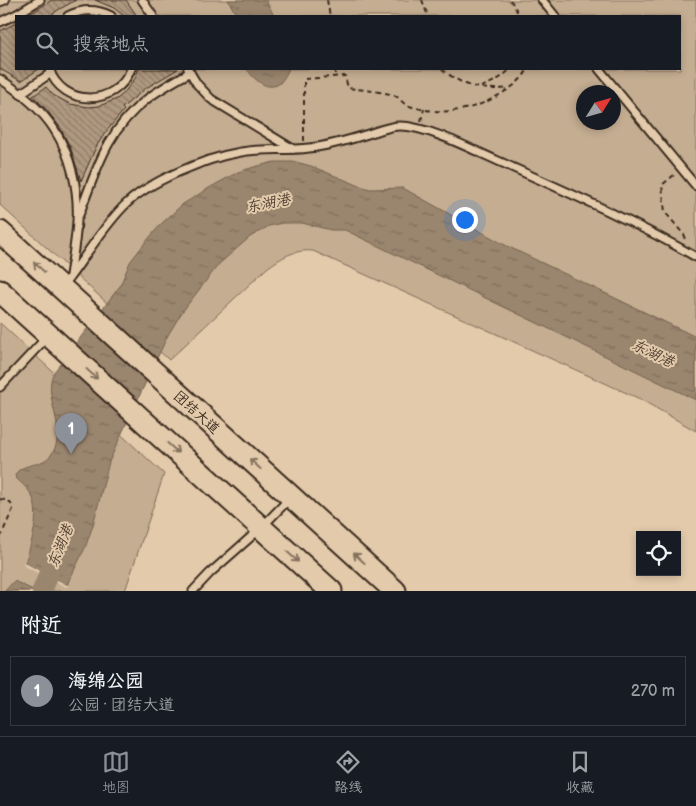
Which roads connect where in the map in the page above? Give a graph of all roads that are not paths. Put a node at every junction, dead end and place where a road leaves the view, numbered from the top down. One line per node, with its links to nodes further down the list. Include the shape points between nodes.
1 (5, 0): 5 (lane)
2 (40, 0): 10 (lane)
3 (142, 0): 8 (lane)
4 (542, 0): 9 (lane)
5 (0, 2)
6 (70, 15): 7 (lane, via 93,10)
7 (108, 15)
8 (152, 15)
9 (554, 15)
10 (0, 22)
11 (130, 70): 14 (lane, via 115,90 91,98 68,92)
12 (188, 70): 17 (lane, via 211,99); 19 (lane, via 146,100 118,127 101,156)
13 (600, 70): 18 (lane)
14 (50, 71): 16 (lane)
15 (0, 79): 16 (lane)
16 (20, 94): 19 (lane, via 41,113 60,139 75,182)
17 (294, 149): 21 (lane, via 350,139 390,127 419,129 614,214); 22 (lane, via 230,154 153,185 124,205)
18 (696, 186)
19 (77, 220): 22 (lane)
20 (0, 232): 22 (main road, 团结大道, one-way to 20)
21 (696, 258)
22 (66, 283): 26 (main road, 团结大道, one-way to 22, via 88,311)
23 (0, 291): 24 (main road)
24 (53, 338): 25 (lane); 27 (main road, one-way to 27)
25 (0, 387)
26 (292, 497): 27 (lane); 30 (main road, 团结大道, one-way to 26)
27 (261, 528): 28 (lane); 29 (main road, one-way to 29)
28 (193, 591)
29 (331, 591)
30 (395, 591)

